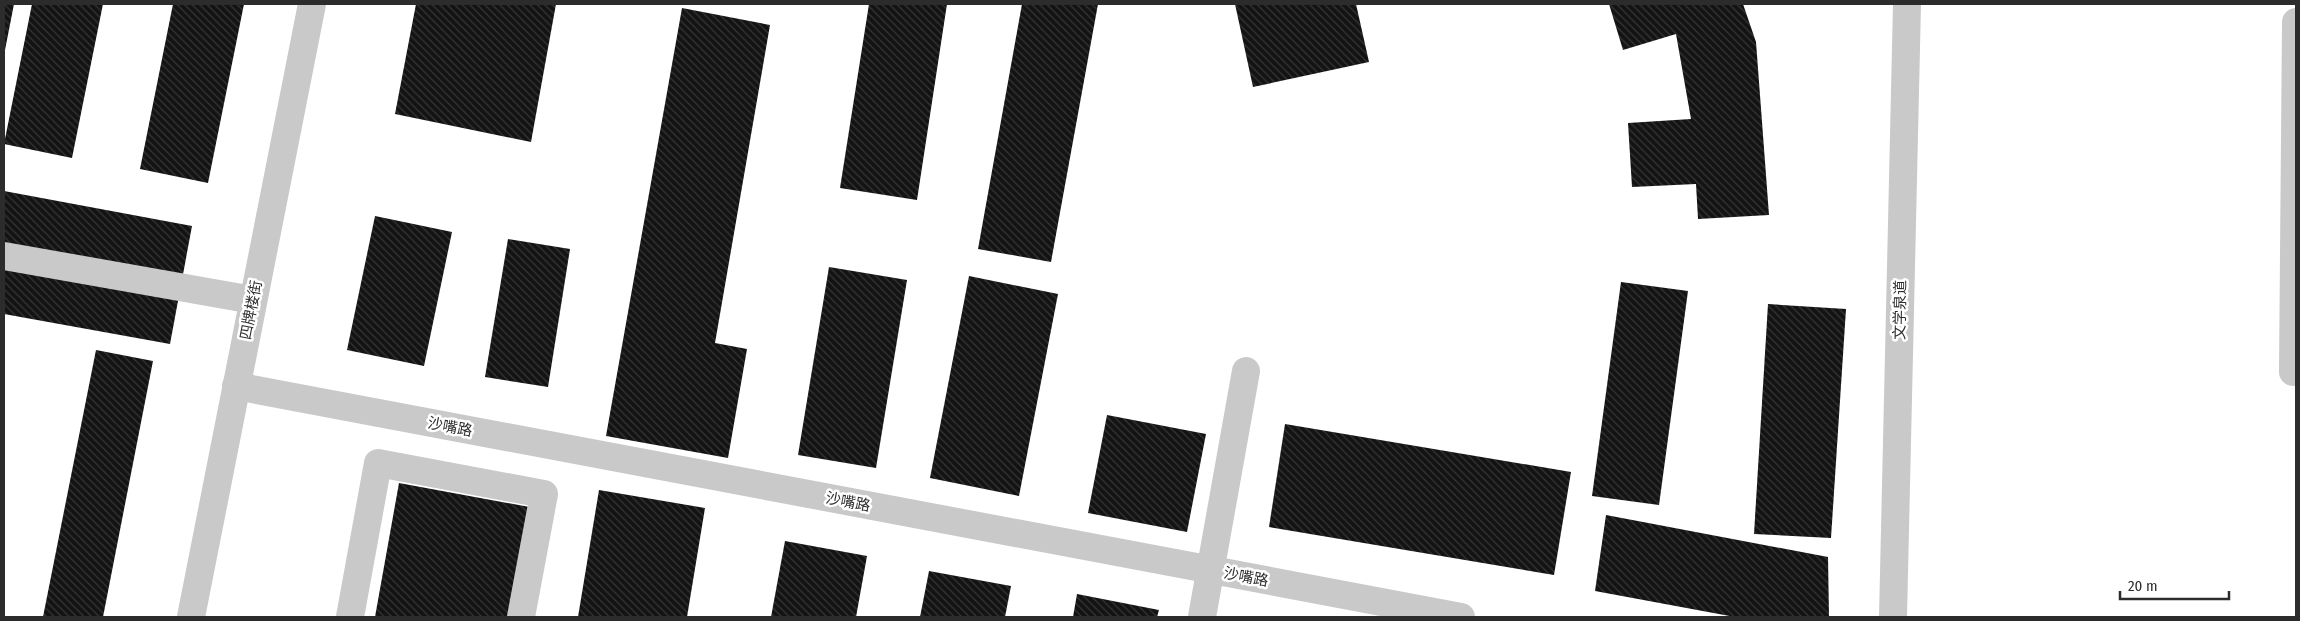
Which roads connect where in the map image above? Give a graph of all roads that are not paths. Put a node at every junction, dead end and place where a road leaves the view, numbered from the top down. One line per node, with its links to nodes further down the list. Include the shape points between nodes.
1 (312, 4): 5 (street, 四牌楼街)
2 (1907, 4): 15 (street, 文学泉道)
3 (2296, 22): 7 (street)
4 (4, 256): 5 (street)
5 (253, 300): 8 (street, 四牌楼街)
6 (1246, 371): 9 (street)
7 (2293, 372)
8 (236, 386): 9 (street, 沙嘴路); 10 (street, 四牌楼街)
9 (1211, 571): 13 (street); 14 (street, 沙嘴路)
10 (191, 617)
11 (350, 617): 12 (street, via 378,463 544,494)
12 (521, 617)
13 (1202, 617)
14 (1461, 617)
15 (1893, 617)

